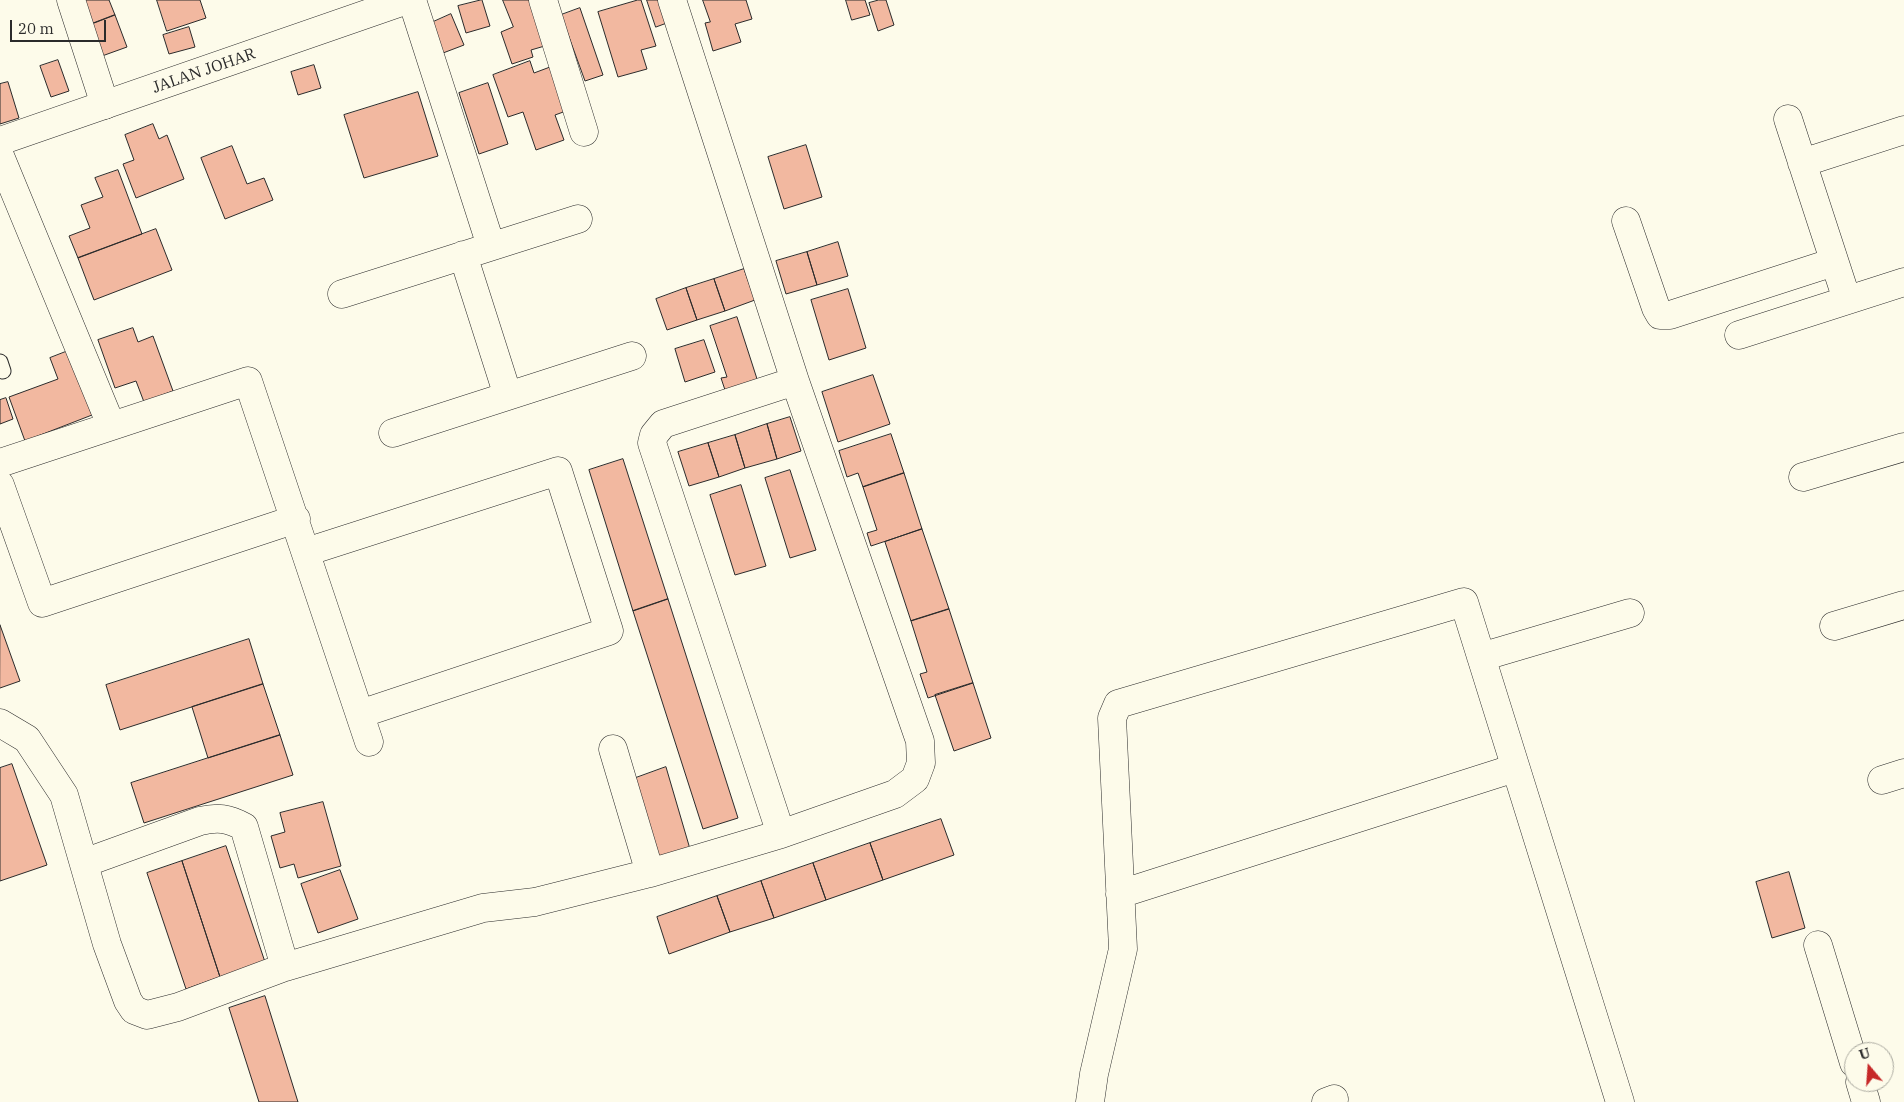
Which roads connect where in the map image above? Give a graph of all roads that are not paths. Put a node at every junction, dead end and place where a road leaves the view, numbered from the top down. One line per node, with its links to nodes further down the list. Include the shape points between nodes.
1 (71, 0): 5 (street)
2 (542, 0): 8 (street)
3 (672, 0): 22 (street)
4 (404, 1): 5 (street, JALAN JOHAR); 14 (street)
5 (105, 105): 9 (street, JALAN JOHAR)
6 (1788, 118): 11 (street)
7 (1904, 130): 11 (street)
8 (584, 132)
9 (0, 141)
10 (0, 156): 24 (street)
11 (1802, 163): 16 (street)
12 (578, 219): 14 (street)
13 (1626, 221): 16 (street, via 1660,315 1670,315)
14 (491, 246): 15 (street)
15 (463, 255): 18 (street); 23 (street)
16 (1834, 262): 19 (street)
17 (1904, 282): 19 (street)
18 (342, 294)
19 (1847, 300): 20 (street)
20 (1739, 335)
21 (632, 356): 23 (street)
22 (795, 381): 41 (street, via 920,741 921,763 915,779 895,794); 41 (street, via 664,424 654,434 652,443)
23 (508, 396): 25 (street)
24 (111, 425): 27 (street); 30 (street, via 248,381)
25 (393, 433)
26 (1904, 447): 28 (street)
27 (0, 463)
28 (1803, 477)
29 (0, 485): 30 (street, via 42,603)
30 (296, 519): 31 (street)
31 (306, 552): 36 (street); 36 (street, via 558,471 609,631)
32 (1904, 604): 34 (street)
33 (1630, 612): 35 (street)
34 (1834, 626)
35 (1481, 657): 40 (street); 44 (street, via 1464,602 1118,704 1112,718)
36 (360, 714): 38 (street)
37 (0, 723): 42 (street, via 27,738 64,794)
38 (369, 742)
39 (613, 749): 43 (street)
40 (1515, 768): 44 (street); 49 (street)
41 (781, 834): 43 (street)
42 (84, 863): 46 (street, via 200,821 219,818 233,821 244,828); 46 (street, via 107,944 128,1001 139,1013 147,1016 178,1007)
43 (650, 873): 46 (street, via 536,902 483,908)
44 (1120, 894): 48 (street, via 1123,950)
45 (1818, 946): 47 (street)
46 (284, 967)
47 (1848, 1042)
48 (1090, 1102)
49 (1620, 1102)

